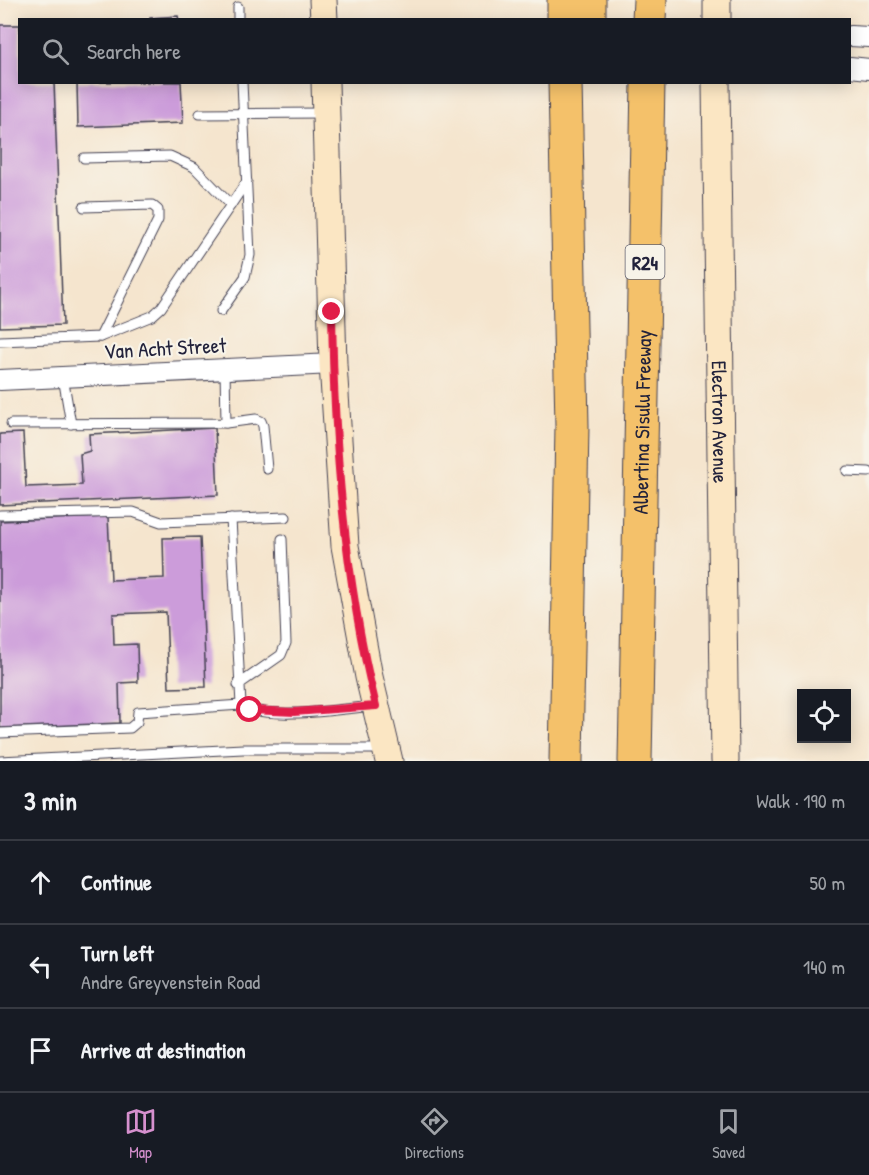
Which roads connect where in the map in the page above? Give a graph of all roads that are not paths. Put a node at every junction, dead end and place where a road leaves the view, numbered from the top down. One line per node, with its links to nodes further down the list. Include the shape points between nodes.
1 (323, 0): 8 (main road)
2 (564, 0): 9 (highway)
3 (589, 0): 10 (highway)
4 (650, 0): 11 (highway)
5 (717, 0): 12 (main road)
6 (238, 7): 7 (lane)
7 (238, 18)
8 (324, 18)
9 (564, 18)
10 (589, 18)
11 (650, 18)
12 (717, 18)
13 (851, 36): 14 (street)
14 (869, 37)
15 (851, 67): 16 (street)
16 (869, 69)
17 (242, 84): 25 (lane)
18 (325, 84): 23 (main road)
19 (566, 84): 40 (highway)
20 (588, 84): 40 (highway, via 584,320 580,391)
21 (648, 84): 57 (highway, Albertina Sisulu Freeway / R24)
22 (716, 84): 58 (main road, Electron Avenue)
23 (325, 112): 25 (lane); 33 (main road)
24 (200, 114): 25 (lane)
25 (243, 114): 27 (lane)
26 (84, 158): 28 (lane, via 170,156 194,167)
27 (247, 181): 28 (lane); 30 (lane, via 248,268)
28 (231, 205): 31 (lane, via 161,308 152,316)
29 (84, 207): 31 (lane, via 152,205 158,210 158,220)
30 (221, 310)
31 (100, 337): 32 (lane)
32 (0, 341)
33 (333, 364): 34 (street, Van Acht Street); 50 (main road, via 345,546)
34 (225, 369): 35 (street, Van Acht Street); 37 (lane)
35 (63, 377): 36 (street, Van Acht Street); 39 (lane)
36 (0, 380)
37 (226, 423): 39 (lane); 41 (lane, via 261,421)
38 (11, 424): 39 (lane)
39 (71, 424)
40 (572, 426): 56 (highway)
41 (267, 469)
42 (847, 471): 43 (lane)
43 (869, 472)
44 (0, 515): 46 (lane, via 133,512 161,522)
45 (286, 517): 46 (lane)
46 (231, 519): 48 (lane)
47 (282, 539): 48 (lane, via 286,643 282,655)
48 (238, 685): 49 (lane)
49 (241, 705): 50 (lane, via 250,710 294,712); 51 (lane, via 138,712 137,722 130,728)
50 (376, 706): 52 (main road)
51 (0, 733)
52 (388, 755): 53 (lane)
53 (195, 756): 54 (lane)
54 (87, 759): 55 (lane)
55 (0, 761)
56 (566, 761)
57 (635, 761)
58 (726, 761)

